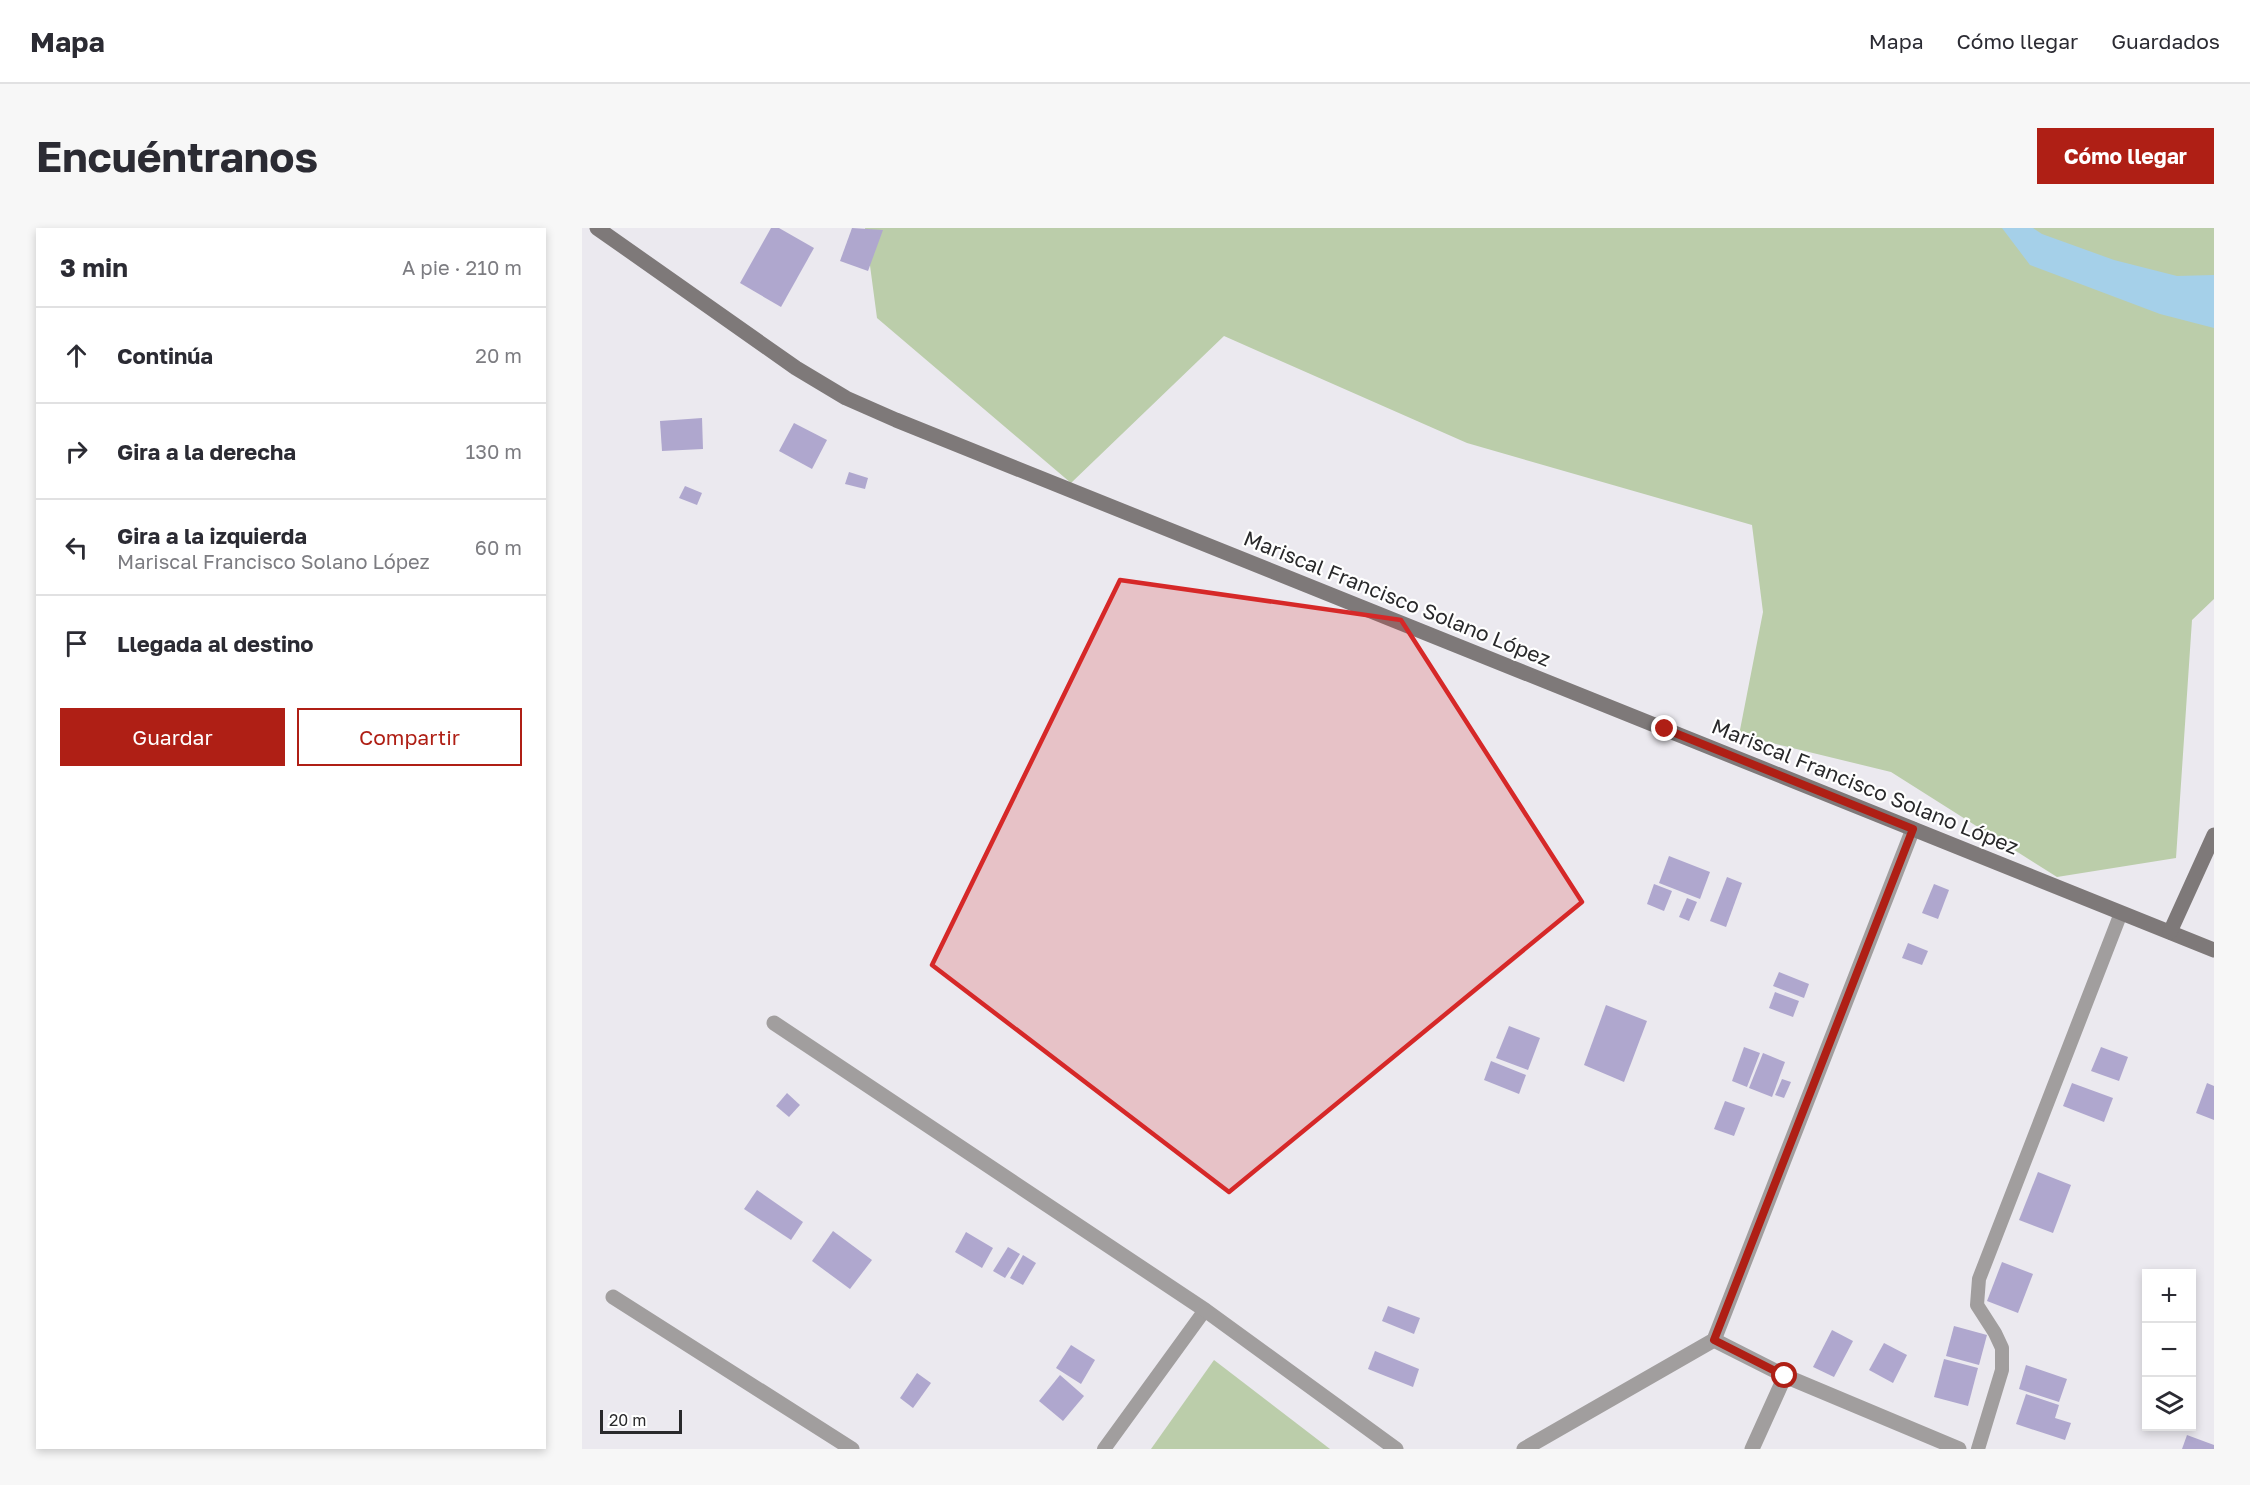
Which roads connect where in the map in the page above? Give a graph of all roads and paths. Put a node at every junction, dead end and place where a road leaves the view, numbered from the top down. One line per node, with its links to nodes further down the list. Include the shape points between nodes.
1 (597, 228): 2 (main road, Mariscal Francisco Solano López, via 796,368 846,398)
2 (1913, 829): 4 (main road, Mariscal Francisco Solano López); 10 (street)
3 (2214, 835): 5 (main road)
4 (2121, 913): 5 (main road, Mariscal Francisco Solano López); 18 (lane, via 1979,1280 1977,1305 2002,1348 2002,1370)
5 (2170, 932): 6 (main road, Mariscal Francisco Solano López)
6 (2214, 950)
7 (774, 1023): 9 (street)
8 (613, 1297): 12 (street)
9 (1205, 1310): 13 (lane); 14 (street)
10 (1714, 1340): 11 (street); 15 (street)
11 (1785, 1376): 16 (street); 17 (street)
12 (852, 1449)
13 (1104, 1449)
14 (1396, 1449)
15 (1524, 1449)
16 (1752, 1449)
17 (1959, 1449)
18 (1978, 1449)

